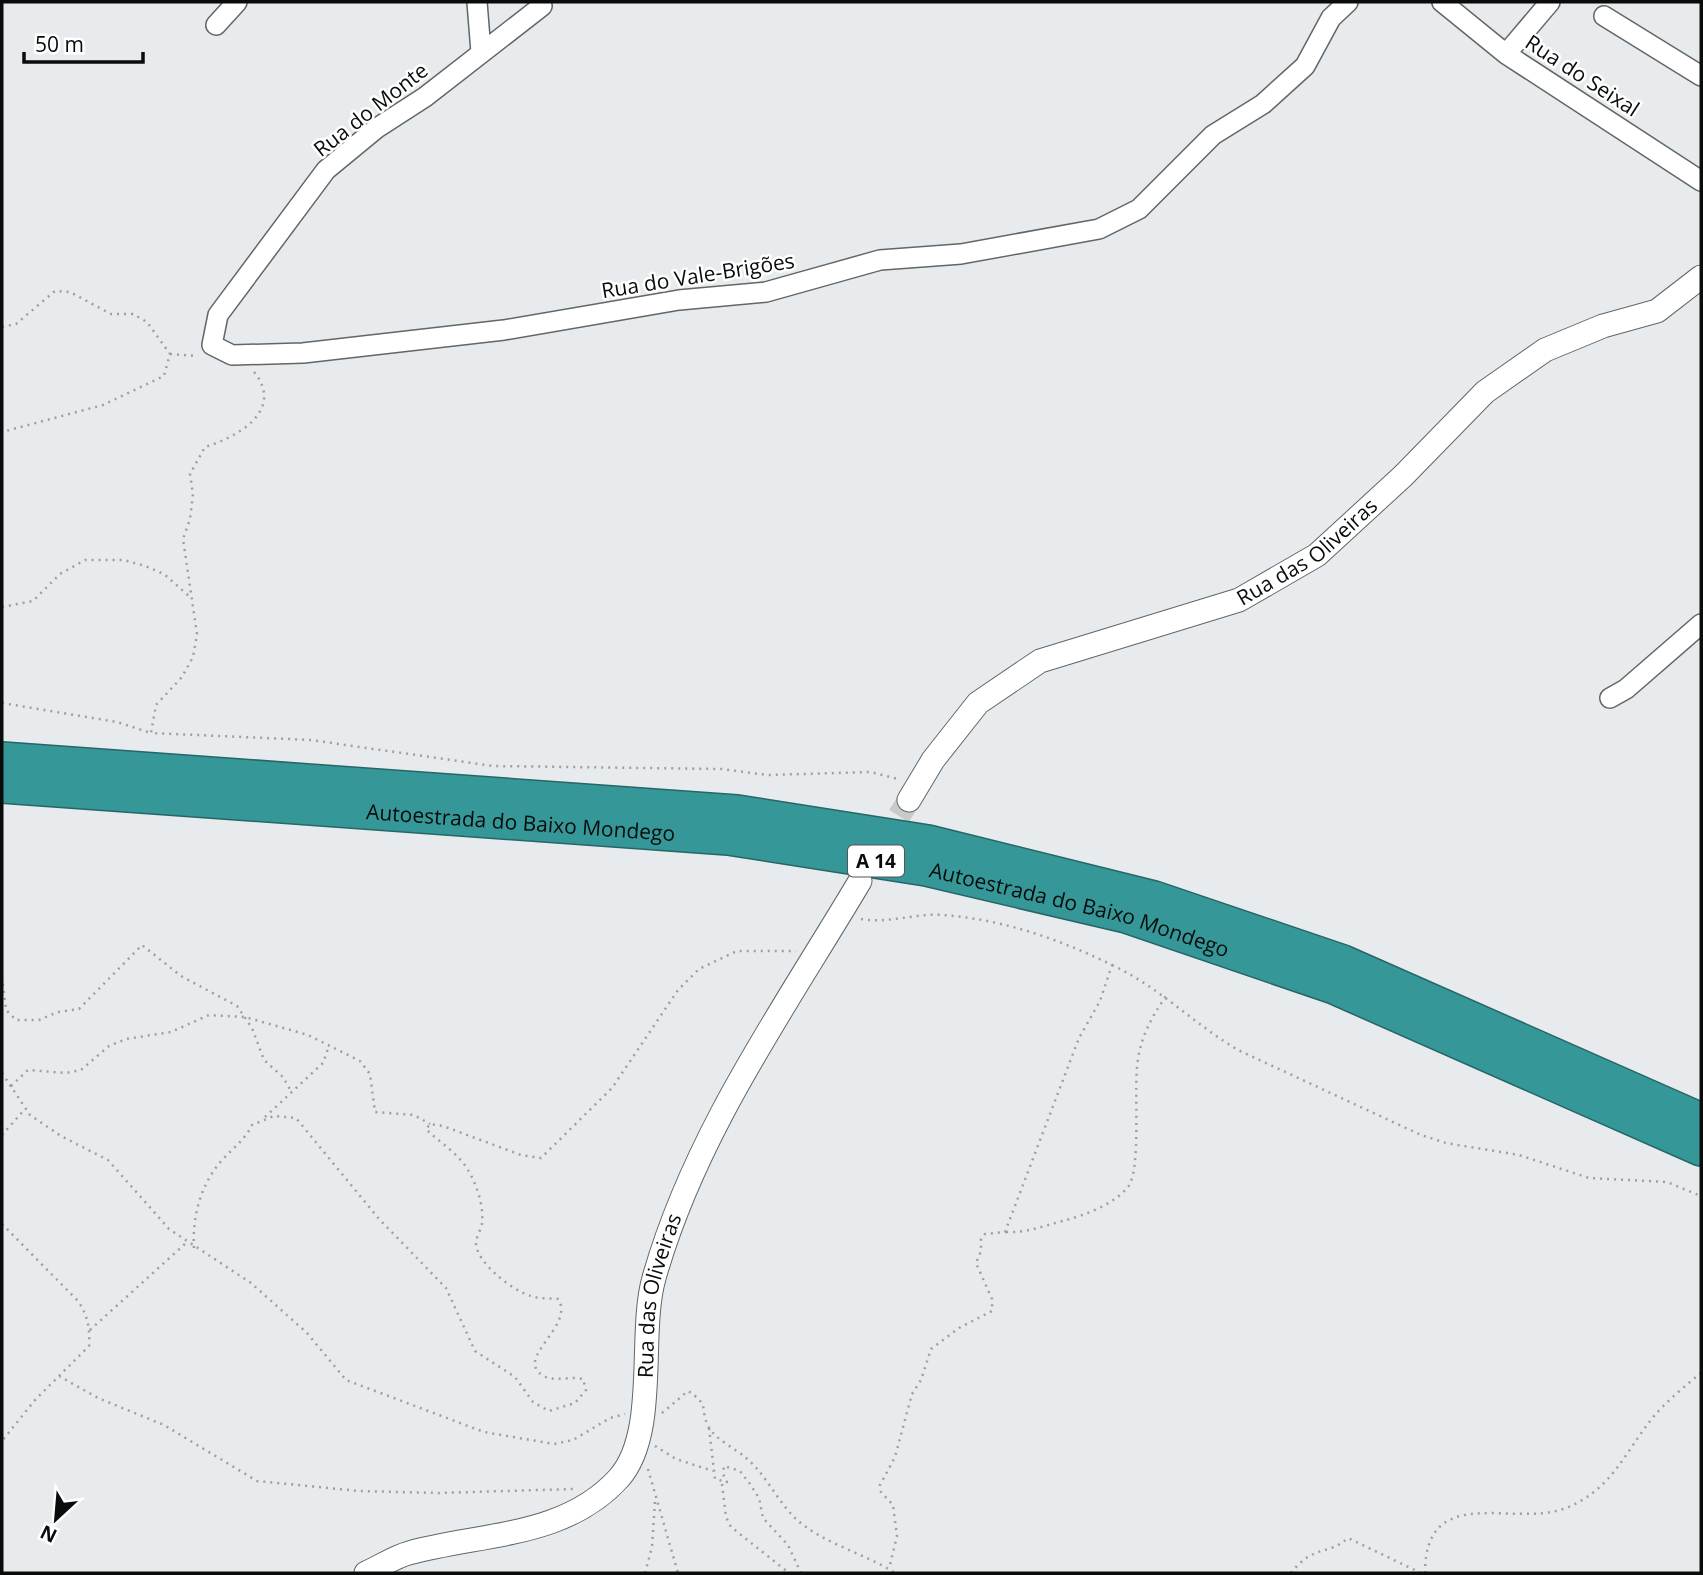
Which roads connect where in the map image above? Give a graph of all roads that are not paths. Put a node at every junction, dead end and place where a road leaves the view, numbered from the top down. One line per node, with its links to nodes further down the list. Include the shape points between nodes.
1 (237, 2): 8 (street)
2 (477, 2): 9 (street)
3 (1348, 2): 14 (street, Rua do Vale-Brigões, via 1331,18 1305,66 1263,104 1213,135 1139,209 1099,229 961,254 880,260 765,292 679,300 504,330 303,353 232,355)
4 (1442, 2): 10 (street, Rua do Seixal)
5 (1550, 2): 10 (street)
6 (541, 3): 9 (street, Rua do Monte)
7 (1604, 16): 11 (street)
8 (216, 25)
9 (481, 52): 14 (street, Rua do Monte, via 326,170 218,315)
10 (1506, 54): 12 (street, Rua do Seixal)
11 (1701, 76)
12 (1701, 181)
13 (1701, 277): 19 (street, Rua das Oliveiras, via 1657,311 1603,326 1545,350 1485,392 1403,476 1306,562 1239,600 1040,661 978,703)
14 (209, 351)
15 (1701, 624): 16 (street)
16 (1610, 698)
17 (2, 759): 21 (highway, Autoestrada do Baixo Mondego / A 14, via 737,812 928,842 1154,898 1343,962)
18 (2, 786): 22 (highway, Autoestrada do Baixo Mondego / A 14, via 728,838 926,869 1126,916 1334,987)
19 (913, 793)
20 (860, 881): 23 (street, Rua das Oliveiras, via 719,1115 687,1186 653,1281 638,1440 619,1478 578,1511 537,1528 407,1554)
21 (1701, 1120)
22 (1701, 1149)
23 (366, 1573)

